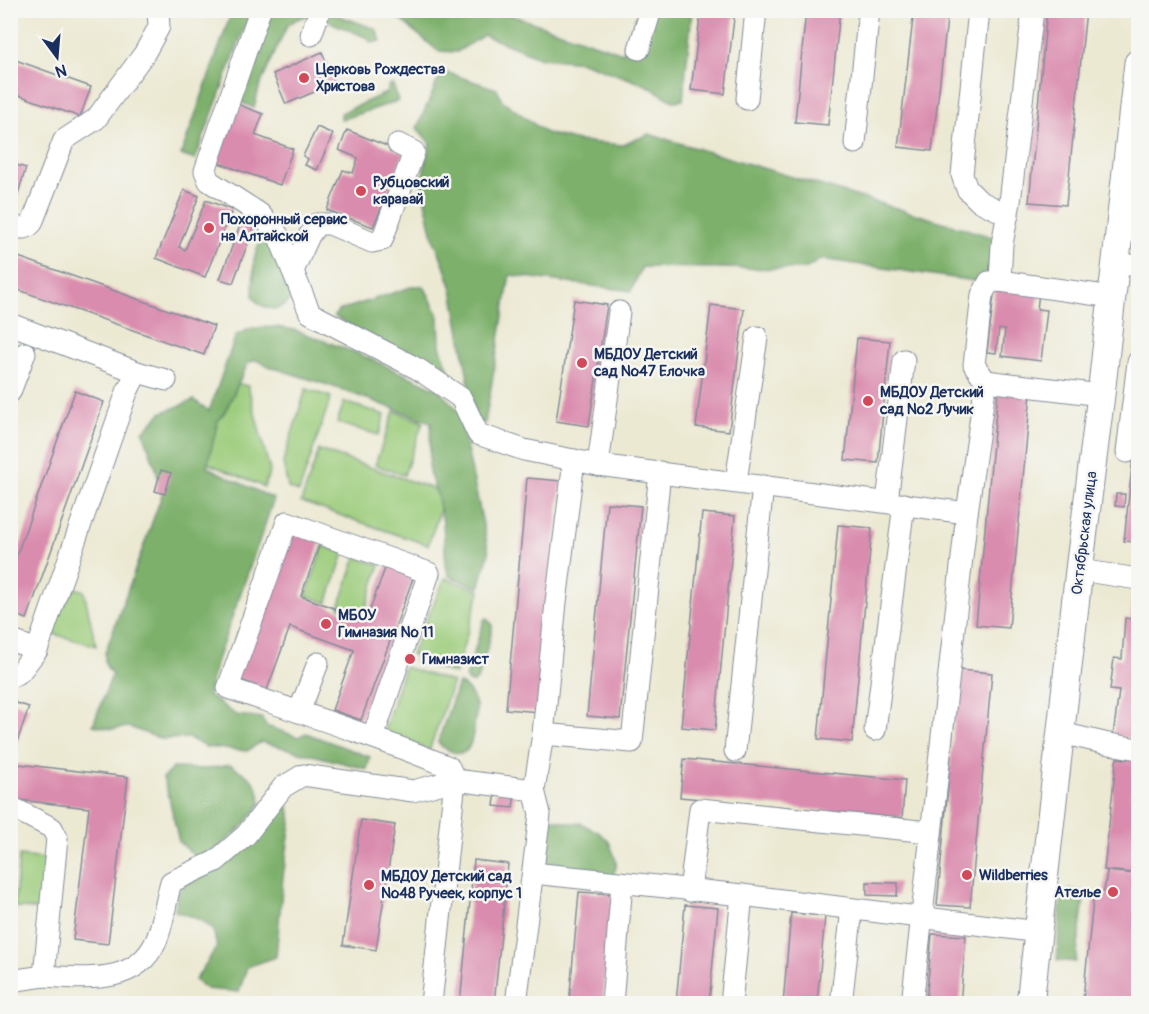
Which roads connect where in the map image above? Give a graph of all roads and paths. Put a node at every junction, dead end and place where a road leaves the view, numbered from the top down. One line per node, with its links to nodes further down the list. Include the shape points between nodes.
1 (158, 10): 17 (lane, via 159,27 144,54 96,118 64,140 32,223 23,229)
2 (260, 10): 19 (lane, via 205,171 209,181 260,214 278,235)
3 (320, 10): 9 (lane)
4 (651, 10): 10 (lane)
5 (756, 10): 12 (lane)
6 (869, 10): 14 (lane)
7 (979, 10): 16 (lane, via 962,175 979,201)
8 (1033, 10): 16 (lane)
9 (311, 35)
10 (639, 49)
11 (1138, 63): 13 (main road, Октябрьская улица)
12 (747, 99)
13 (1134, 127): 18 (main road, Октябрьская улица)
14 (855, 143)
15 (398, 144): 19 (lane, via 414,152 382,240 372,242 330,224 317,224)
16 (1008, 215): 20 (lane)
17 (10, 225)
18 (1127, 264): 21 (main road, Октябрьская улица)
19 (293, 272): 34 (lane, via 310,313 418,369 461,398 478,434 524,450)
20 (1000, 281): 21 (lane); 30 (lane, via 989,282 982,295 974,365)
21 (1112, 297): 32 (main road, Октябрьская улица)
22 (619, 312): 35 (lane)
23 (10, 324): 28 (lane)
24 (757, 337): 37 (lane)
25 (25, 353): 31 (lane)
26 (904, 360): 39 (lane)
27 (1138, 362): 33 (lane)
28 (137, 372): 29 (lane); 44 (lane)
29 (166, 380)
30 (986, 381): 32 (lane); 40 (lane)
31 (10, 392)
32 (1101, 395): 41 (main road, Октябрьская улица)
33 (1127, 452)
34 (574, 460): 35 (lane); 50 (lane)
35 (598, 465): 36 (lane)
36 (660, 472): 37 (lane); 50 (lane, via 632,742)
37 (736, 483): 38 (lane)
38 (763, 486): 39 (lane); 53 (lane)
39 (895, 503): 40 (lane); 48 (lane)
40 (967, 513): 57 (lane)
41 (1079, 570): 42 (lane); 49 (main road, Октябрьская улица)
42 (1138, 579)
43 (10, 640): 44 (lane)
44 (37, 650): 46 (lane, via 20,672)
45 (318, 663): 47 (lane)
46 (10, 677)
47 (299, 712): 51 (lane); 51 (lane, via 228,688 287,522 429,573)
48 (875, 730)
49 (1061, 733): 52 (lane); 64 (main road, Октябрьская улица)
50 (543, 734): 55 (lane)
51 (373, 737): 54 (lane, via 449,767)
52 (1138, 749)
53 (735, 751)
54 (454, 780): 55 (lane); 65 (lane, via 413,791 303,775 283,787 246,835 216,861 171,882 157,940 138,964 121,974 94,978); 67 (lane)
55 (534, 790): 58 (lane, via 540,814)
56 (15, 808): 65 (lane, via 52,828 57,838)
57 (930, 832): 60 (lane, via 700,809); 63 (lane)
58 (533, 873): 59 (lane); 68 (lane)
59 (622, 883): 60 (lane); 69 (lane)
60 (690, 891): 61 (lane)
61 (742, 895): 62 (lane); 70 (lane)
62 (852, 909): 63 (lane); 71 (lane)
63 (922, 917): 64 (lane); 72 (lane)
64 (1039, 932): 73 (main road, Октябрьская улица)
65 (44, 976): 66 (lane)
66 (10, 981)
67 (431, 1004)
68 (516, 1004)
69 (612, 1004)
70 (731, 1004)
71 (841, 1004)
72 (912, 1004)
73 (1030, 1004)

